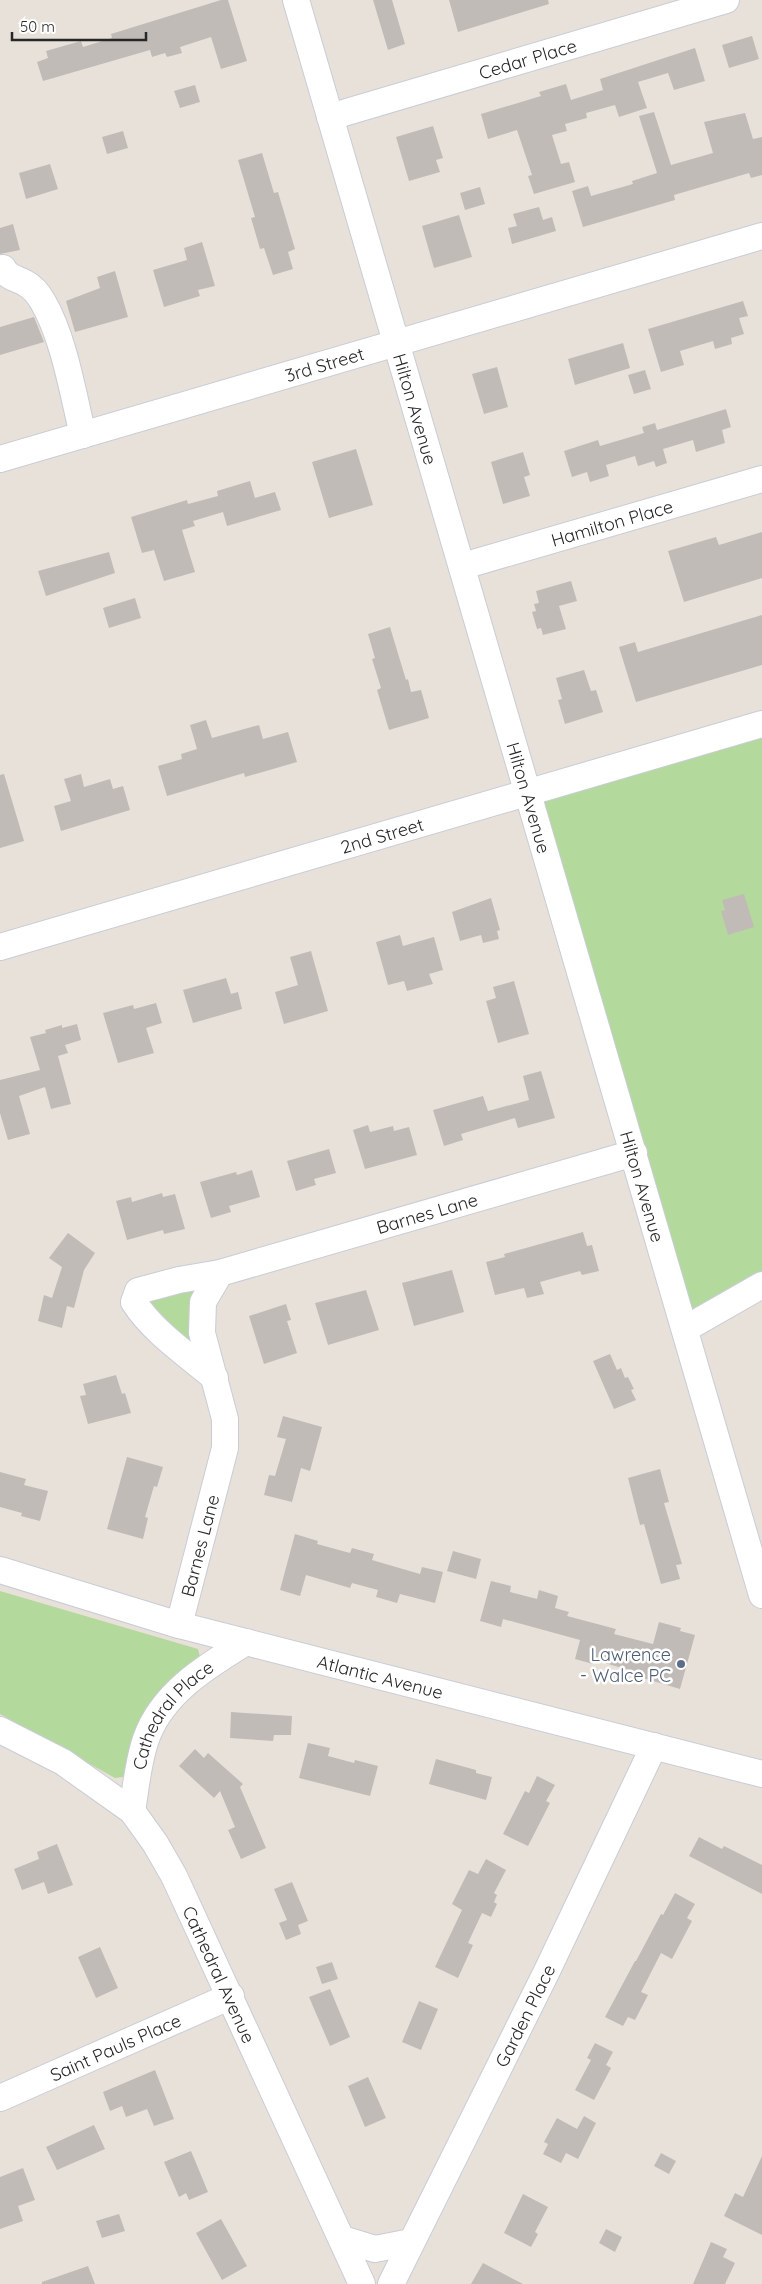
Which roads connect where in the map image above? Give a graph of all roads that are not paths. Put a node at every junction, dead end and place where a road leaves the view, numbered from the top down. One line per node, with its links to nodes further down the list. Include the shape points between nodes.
1 (296, 0): 3 (street, Hilton Avenue)
2 (726, 0): 3 (street, Cedar Place)
3 (330, 117): 6 (street, Hilton Avenue)
4 (762, 236): 6 (street, 3rd Street)
5 (4, 268): 7 (street, via 7,275 26,283 36,292 54,325)
6 (396, 342): 7 (street, 3rd Street); 10 (street, Hilton Avenue)
7 (83, 435): 8 (street, 3rd Street)
8 (0, 459)
9 (762, 479): 10 (street, Hamilton Place)
10 (462, 566): 12 (street, Hilton Avenue)
11 (762, 724): 12 (street, 2nd Street)
12 (528, 793): 13 (street, 2nd Street); 14 (street, Hilton Avenue)
13 (0, 947)
14 (634, 1153): 15 (street, Barnes Lane); 17 (street, Hilton Avenue)
15 (220, 1273): 18 (street, Barnes Lane, via 203,1302 202,1333); 18 (street, Barnes Lane, via 138,1291 134,1302 140,1312)
16 (762, 1286): 17 (street)
17 (685, 1329): 20 (street, Hilton Avenue)
18 (214, 1378): 21 (street, Barnes Lane, via 225,1419 225,1448)
19 (0, 1570): 21 (street, Atlantic Avenue)
20 (762, 1595)
21 (179, 1625): 22 (street, Atlantic Avenue)
22 (246, 1642): 24 (street, Atlantic Avenue); 26 (street, Cathedral Place, via 204,1668 169,1700 153,1722 145,1740)
23 (0, 1730): 26 (street, Cathedral Avenue, via 63,1762)
24 (654, 1746): 25 (street, Atlantic Avenue); 30 (street, Garden Place, via 546,1973)
25 (762, 1774)
26 (132, 1811): 27 (street, Cathedral Avenue, via 174,1876)
27 (230, 1996): 28 (street, Saint Pauls Place); 29 (street, Cathedral Avenue)
28 (0, 2098)
29 (342, 2239): 30 (street, via 374,2249); 31 (street, Cathedral Avenue)
30 (411, 2242): 32 (street, Garden Place)
31 (362, 2284)
32 (392, 2284)

